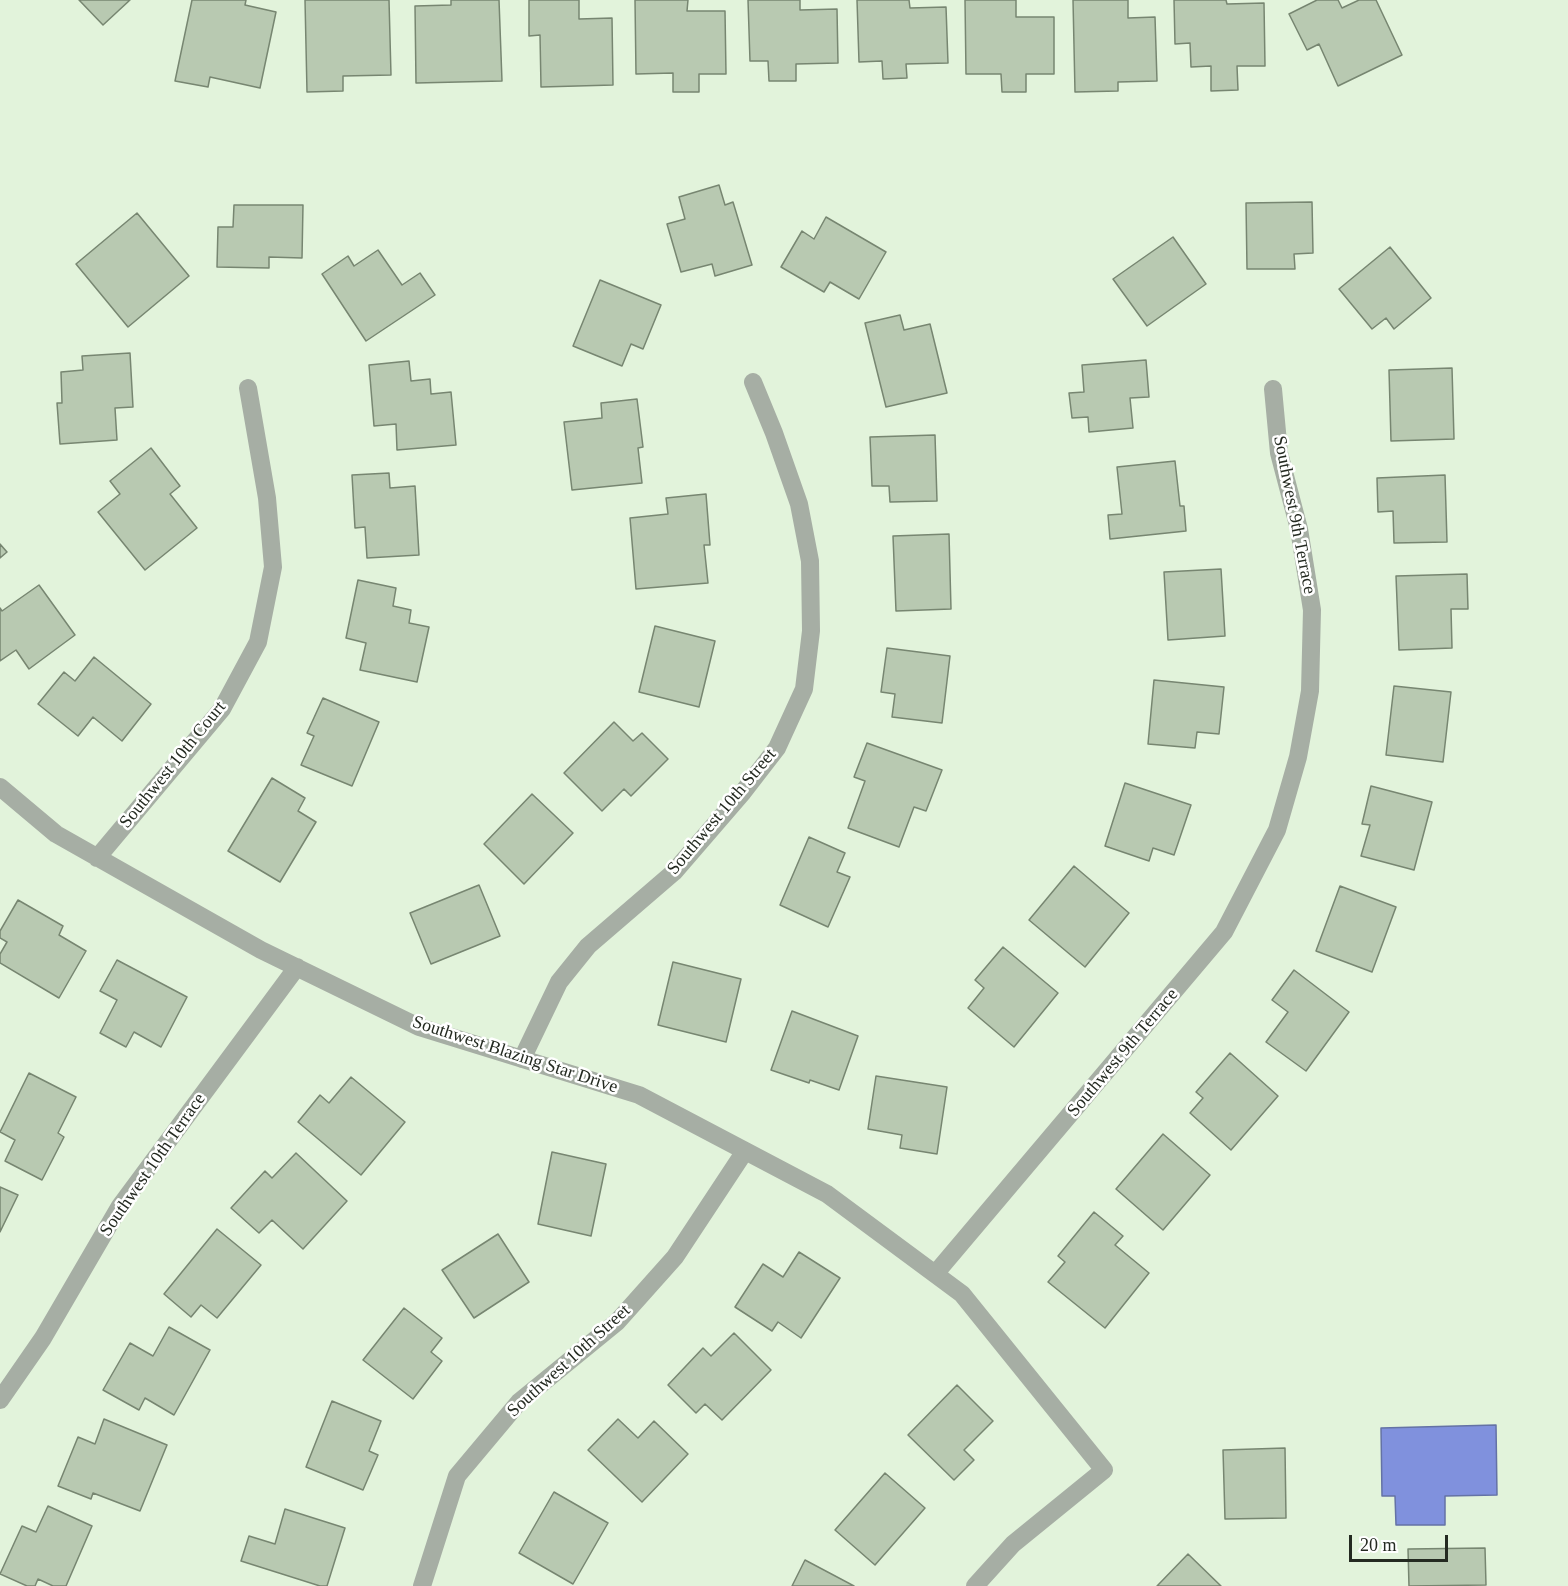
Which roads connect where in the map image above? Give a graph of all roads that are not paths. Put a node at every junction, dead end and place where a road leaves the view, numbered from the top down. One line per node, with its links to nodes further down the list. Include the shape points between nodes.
1 (753, 382): 7 (street, Southwest 10th Street, via 799,504 810,561 811,631 804,689 777,748 743,792 674,872 588,946 559,982)
2 (248, 388): 5 (street, Southwest 10th Court, via 267,498 273,567 258,642 222,709)
3 (1274, 389): 9 (street, Southwest 9th Terrace, via 1279,453 1299,529 1312,610 1310,691 1298,757 1278,830 1224,932)
4 (0, 787): 5 (street, Southwest Blazing Star Drive, via 56,834)
5 (97, 858): 6 (street, Southwest Blazing Star Drive)
6 (297, 967): 7 (street, Southwest Blazing Star Drive, via 419,1027); 10 (street, Southwest 10th Terrace, via 120,1206 43,1338)
7 (522, 1059): 8 (street, Southwest Blazing Star Drive, via 639,1095)
8 (746, 1151): 9 (street, Southwest Blazing Star Drive, via 827,1194); 11 (street, Southwest 10th Street, via 675,1257 617,1322 519,1402 457,1476)
9 (935, 1274): 12 (street, via 962,1294 1104,1470 1013,1544)
10 (0, 1400)
11 (422, 1586)
12 (975, 1586)

